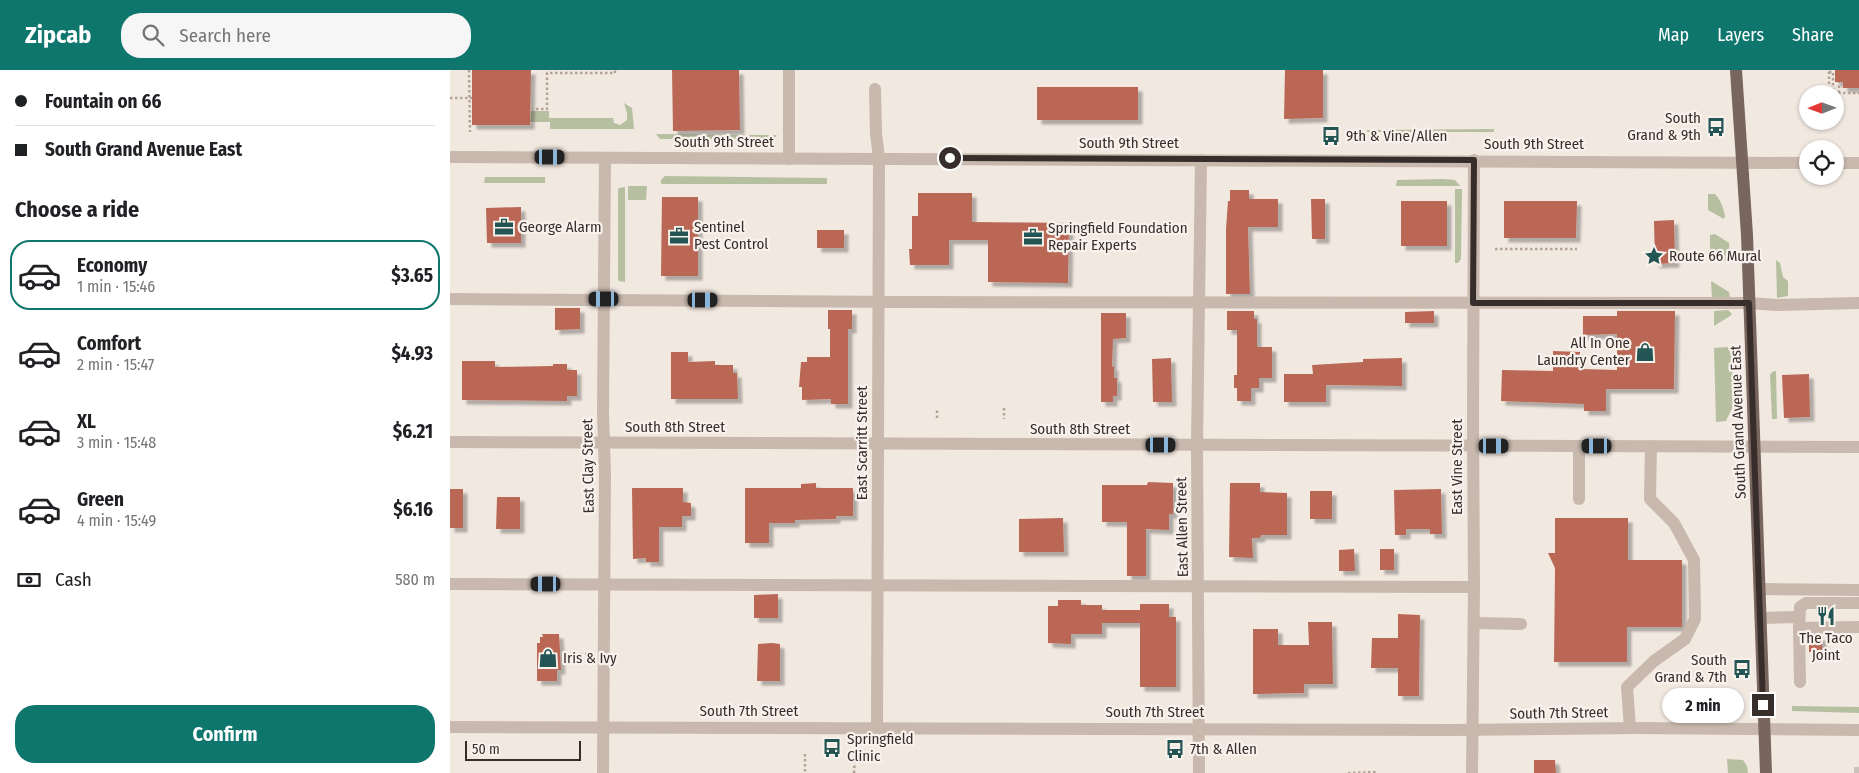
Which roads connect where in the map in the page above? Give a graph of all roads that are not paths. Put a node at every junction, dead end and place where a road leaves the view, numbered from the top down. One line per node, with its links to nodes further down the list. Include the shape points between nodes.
1 (789, 70): 6 (street)
2 (1736, 70): 10 (main road, South Grand Avenue East)
3 (875, 89): 7 (street, East Scarritt Street)
4 (450, 157): 5 (street, South 9th Street)
5 (606, 158): 6 (street, South 9th Street); 15 (street, East Clay Street)
6 (789, 158): 7 (street, South 9th Street)
7 (878, 158): 8 (street, South 9th Street); 16 (street, East Scarritt Street)
8 (1200, 160): 9 (street, South 9th Street); 17 (street, East Allen Street)
9 (1474, 160): 10 (street, South 9th Street); 18 (street, East Vine Street)
10 (1742, 162): 11 (street, South 9th Street); 19 (main road, South Grand Avenue East)
11 (1799, 163)
12 (1844, 163): 13 (street)
13 (1859, 163)
14 (450, 299): 15 (street)
15 (604, 299): 16 (street); 22 (street, East Clay Street)
16 (878, 301): 17 (street); 23 (street, East Scarritt Street)
17 (1199, 302): 18 (street); 24 (street, East Allen Street)
18 (1473, 303): 19 (street); 25 (street, East Vine Street)
19 (1749, 303): 20 (street); 28 (main road, South Grand Avenue East)
20 (1859, 303)
21 (450, 442): 22 (street, South 8th Street)
22 (604, 443): 23 (street, South 8th Street); 32 (street, East Clay Street)
23 (879, 444): 24 (street, South 8th Street); 33 (street, East Scarritt Street)
24 (1197, 445): 25 (street, South 8th Street); 34 (street, East Allen Street)
25 (1473, 446): 26 (street, South 8th Street); 35 (street, East Vine Street)
26 (1579, 446): 27 (street, South 8th Street); 30 (street)
27 (1650, 446): 28 (street, South 8th Street); 49 (street, via 1650,499 1674,524 1694,560 1695,619 1685,639 1627,687)
28 (1755, 446): 29 (street, South 8th Street); 36 (main road, South Grand Avenue East)
29 (1859, 447)
30 (1579, 499)
31 (450, 584): 32 (street)
32 (603, 584): 33 (street); 45 (street, East Clay Street)
33 (878, 585): 34 (street); 47 (street, East Scarritt Street)
34 (1199, 586): 35 (street); 48 (street, East Allen Street)
35 (1474, 587): 40 (street, East Vine Street)
36 (1760, 589): 37 (street); 39 (main road, South Grand Avenue East)
37 (1859, 590)
38 (1859, 603): 41 (street, via 1806,603 1800,608)
39 (1761, 618): 41 (street); 50 (main road, South Grand Avenue East)
40 (1474, 623): 42 (street); 51 (street, East Vine Street)
41 (1799, 623): 43 (street); 44 (street)
42 (1521, 624)
43 (1859, 627)
44 (1800, 682)
45 (603, 726): 46 (street, South 7th Street); 47 (street, South 7th Street); 53 (street, East Clay Street)
46 (450, 727)
47 (877, 728): 48 (street, South 7th Street)
48 (1199, 728): 51 (street, South 7th Street); 54 (street, East Allen Street)
49 (1630, 728): 50 (street, South 7th Street); 51 (street, South 7th Street)
50 (1764, 729): 52 (street, South 7th Street); 56 (main road, South Grand Avenue East)
51 (1473, 730): 55 (street, East Vine Street)
52 (1859, 730)
53 (603, 773)
54 (1199, 773)
55 (1472, 773)
56 (1766, 773)

